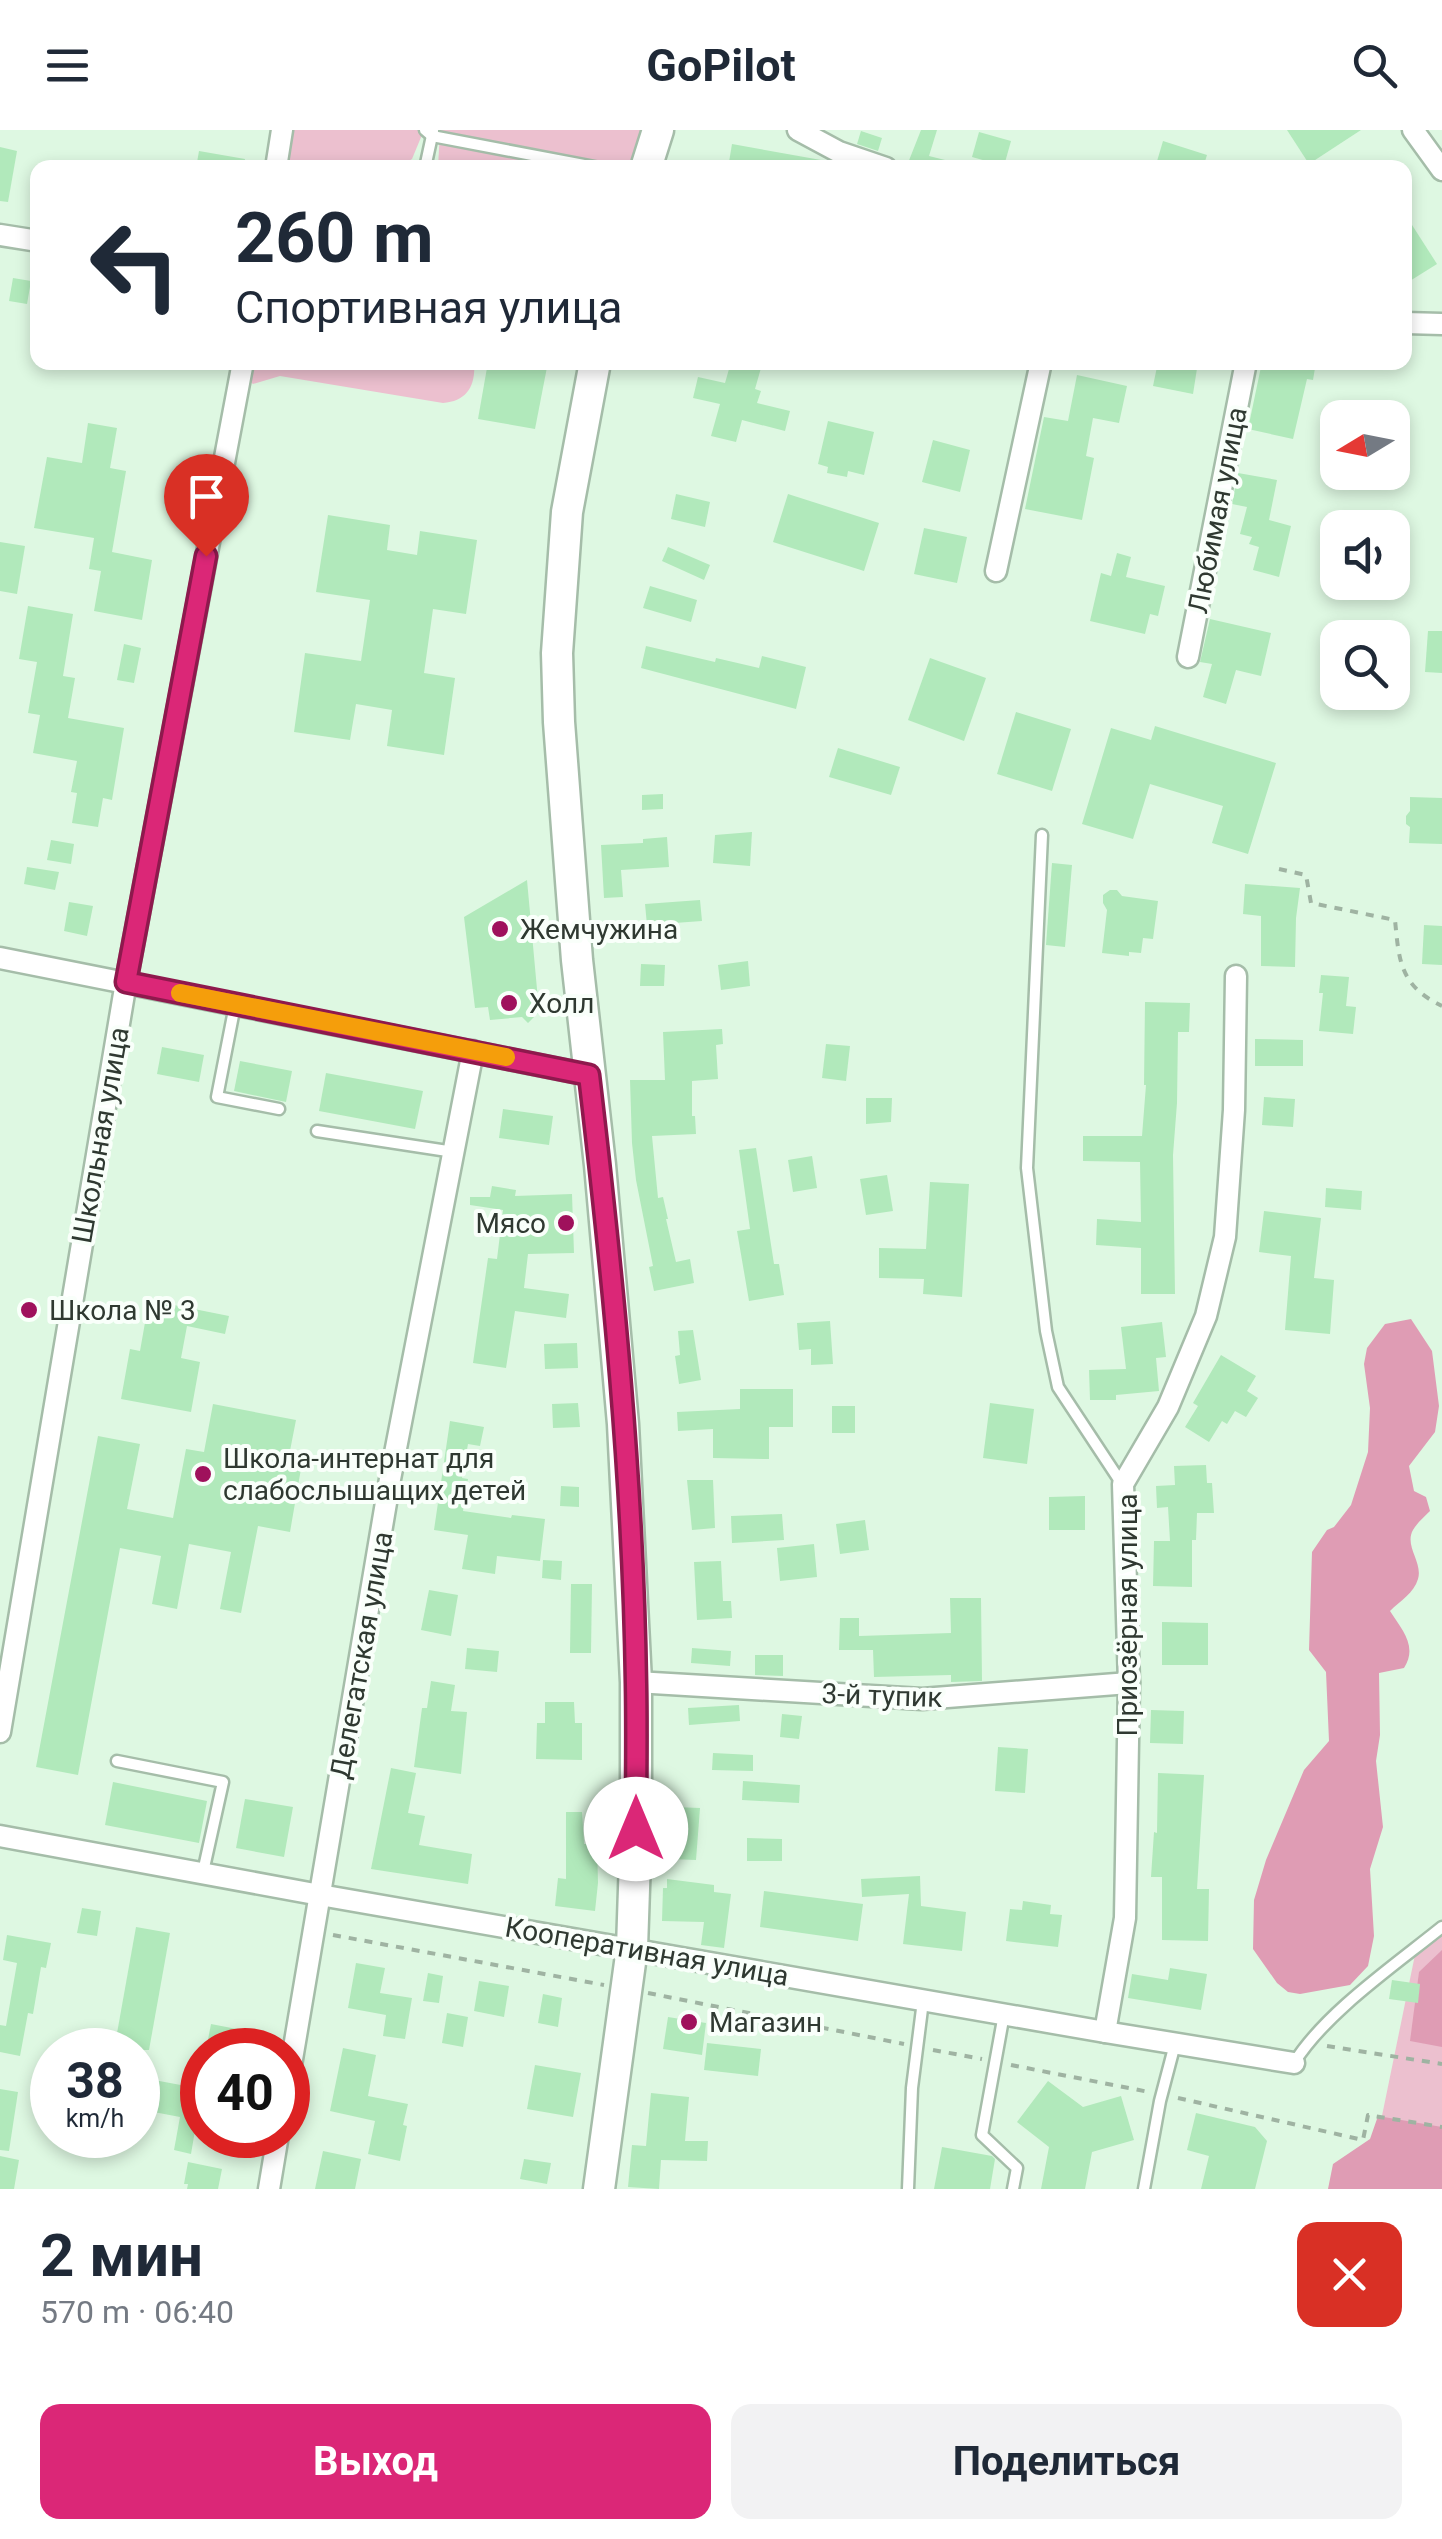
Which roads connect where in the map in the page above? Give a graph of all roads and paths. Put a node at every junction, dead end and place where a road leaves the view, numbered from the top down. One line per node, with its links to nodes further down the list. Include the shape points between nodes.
1 (282, 130): 6 (street)
2 (658, 130): 9 (street)
3 (798, 130): 10 (street)
4 (1413, 130): 11 (street)
5 (430, 132): 7 (lane); 8 (lane)
6 (277, 160)
7 (426, 160)
8 (562, 160)
9 (649, 160)
10 (862, 160)
11 (1442, 170)
12 (0, 235): 13 (street)
13 (30, 240)
14 (1412, 323): 15 (street)
15 (1442, 324)
16 (241, 370): 26 (street, Школьная улица)
17 (593, 370): 30 (street, via 567,512 557,653)
18 (1039, 370): 20 (street)
19 (1244, 370): 21 (street, Любимая улица)
20 (996, 570)
21 (1188, 657)
22 (1042, 835): 34 (lane, via 1027,1168 1046,1331 1058,1387)
23 (1279, 870): 28 (path, via 1306,875 1311,903 1395,920 1400,966 1425,998)
24 (0, 958): 26 (street)
25 (1236, 976): 34 (street, Приозёрная улица, via 1224,1237 1206,1316 1168,1407)
26 (126, 982): 27 (street); 37 (street, Школьная улица)
27 (236, 1004): 29 (street); 31 (lane, via 217,1097)
28 (1442, 1006)
29 (473, 1050): 30 (street); 33 (street, Делегатская улица)
30 (589, 1075): 35 (street, via 623,1424)
31 (279, 1109)
32 (317, 1131): 33 (lane)
33 (454, 1152): 41 (street, Делегатская улица)
34 (1123, 1484): 36 (street, Приозёрная улица)
35 (636, 1682): 36 (street, 3-й тупик, via 922,1699); 44 (street)
36 (1128, 1684): 49 (street, Приозёрная улица, via 1125,1918)
37 (0, 1732)
38 (117, 1760): 40 (lane, via 223,1782)
39 (0, 1836): 40 (street, Кооперативная улица)
40 (203, 1874): 41 (street, Кооперативная улица)
41 (320, 1895): 43 (street, Делегатская улица); 44 (street, Кооперативная улица)
42 (1442, 1927): 50 (lane)
43 (314, 1932): 45 (path); 48 (street, Делегатская улица)
44 (632, 1948): 45 (street); 46 (street, Кооперативная улица)
45 (626, 1989): 52 (path); 60 (street)
46 (923, 2000): 47 (street, Кооперативная улица); 52 (lane)
47 (1004, 2014): 49 (street, Кооперативная улица); 53 (lane)
48 (297, 2028)
49 (1105, 2032): 51 (street, Кооперативная улица)
50 (1308, 2042): 54 (lane); 55 (path)
51 (1175, 2044): 54 (street, Кооперативная улица); 56 (lane)
52 (917, 2046): 53 (path); 61 (lane)
53 (996, 2062): 56 (path); 62 (lane, via 982,2135 1017,2168)
54 (1294, 2064)
55 (1442, 2064)
56 (1162, 2095): 57 (path, via 1364,2140 1368,2115); 63 (lane)
57 (1442, 2128)
58 (274, 2158): 59 (street)
59 (269, 2189)
60 (600, 2189)
61 (908, 2189)
62 (1012, 2189)
63 (1144, 2189)

